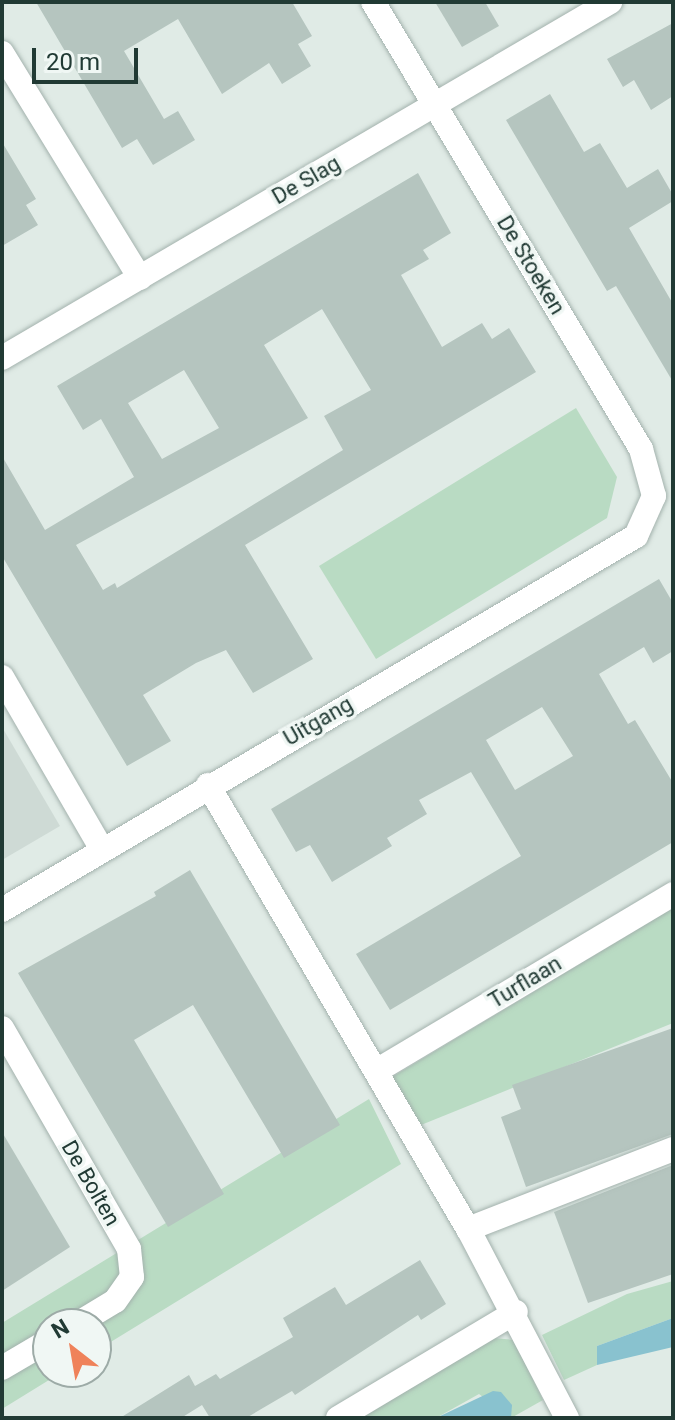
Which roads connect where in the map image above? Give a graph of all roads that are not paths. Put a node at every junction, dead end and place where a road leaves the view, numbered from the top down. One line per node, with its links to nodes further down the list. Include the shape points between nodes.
1 (373, 2): 4 (street, De Stoeken)
2 (610, 2): 4 (street, De Slag)
3 (2, 53): 5 (street)
4 (434, 105): 5 (street, De Slag); 7 (street, De Stoeken, via 641,449 654,496)
5 (140, 278): 6 (street, De Slag)
6 (2, 358)
7 (636, 536): 9 (street, Uitgang)
8 (2, 677): 10 (street)
9 (208, 785): 10 (street, Uitgang); 14 (street)
10 (101, 848): 12 (street, Uitgang)
11 (673, 894): 14 (street, Turflaan)
12 (2, 910)
13 (2, 1028): 17 (street, De Bolten, via 129,1249 132,1277)
14 (378, 1070): 16 (street)
15 (673, 1149): 16 (street)
16 (468, 1229): 18 (street)
17 (103, 1308)
18 (516, 1312): 21 (street); 22 (street)
19 (32, 1350): 20 (street)
20 (2, 1368)
21 (338, 1418)
22 (567, 1418)

